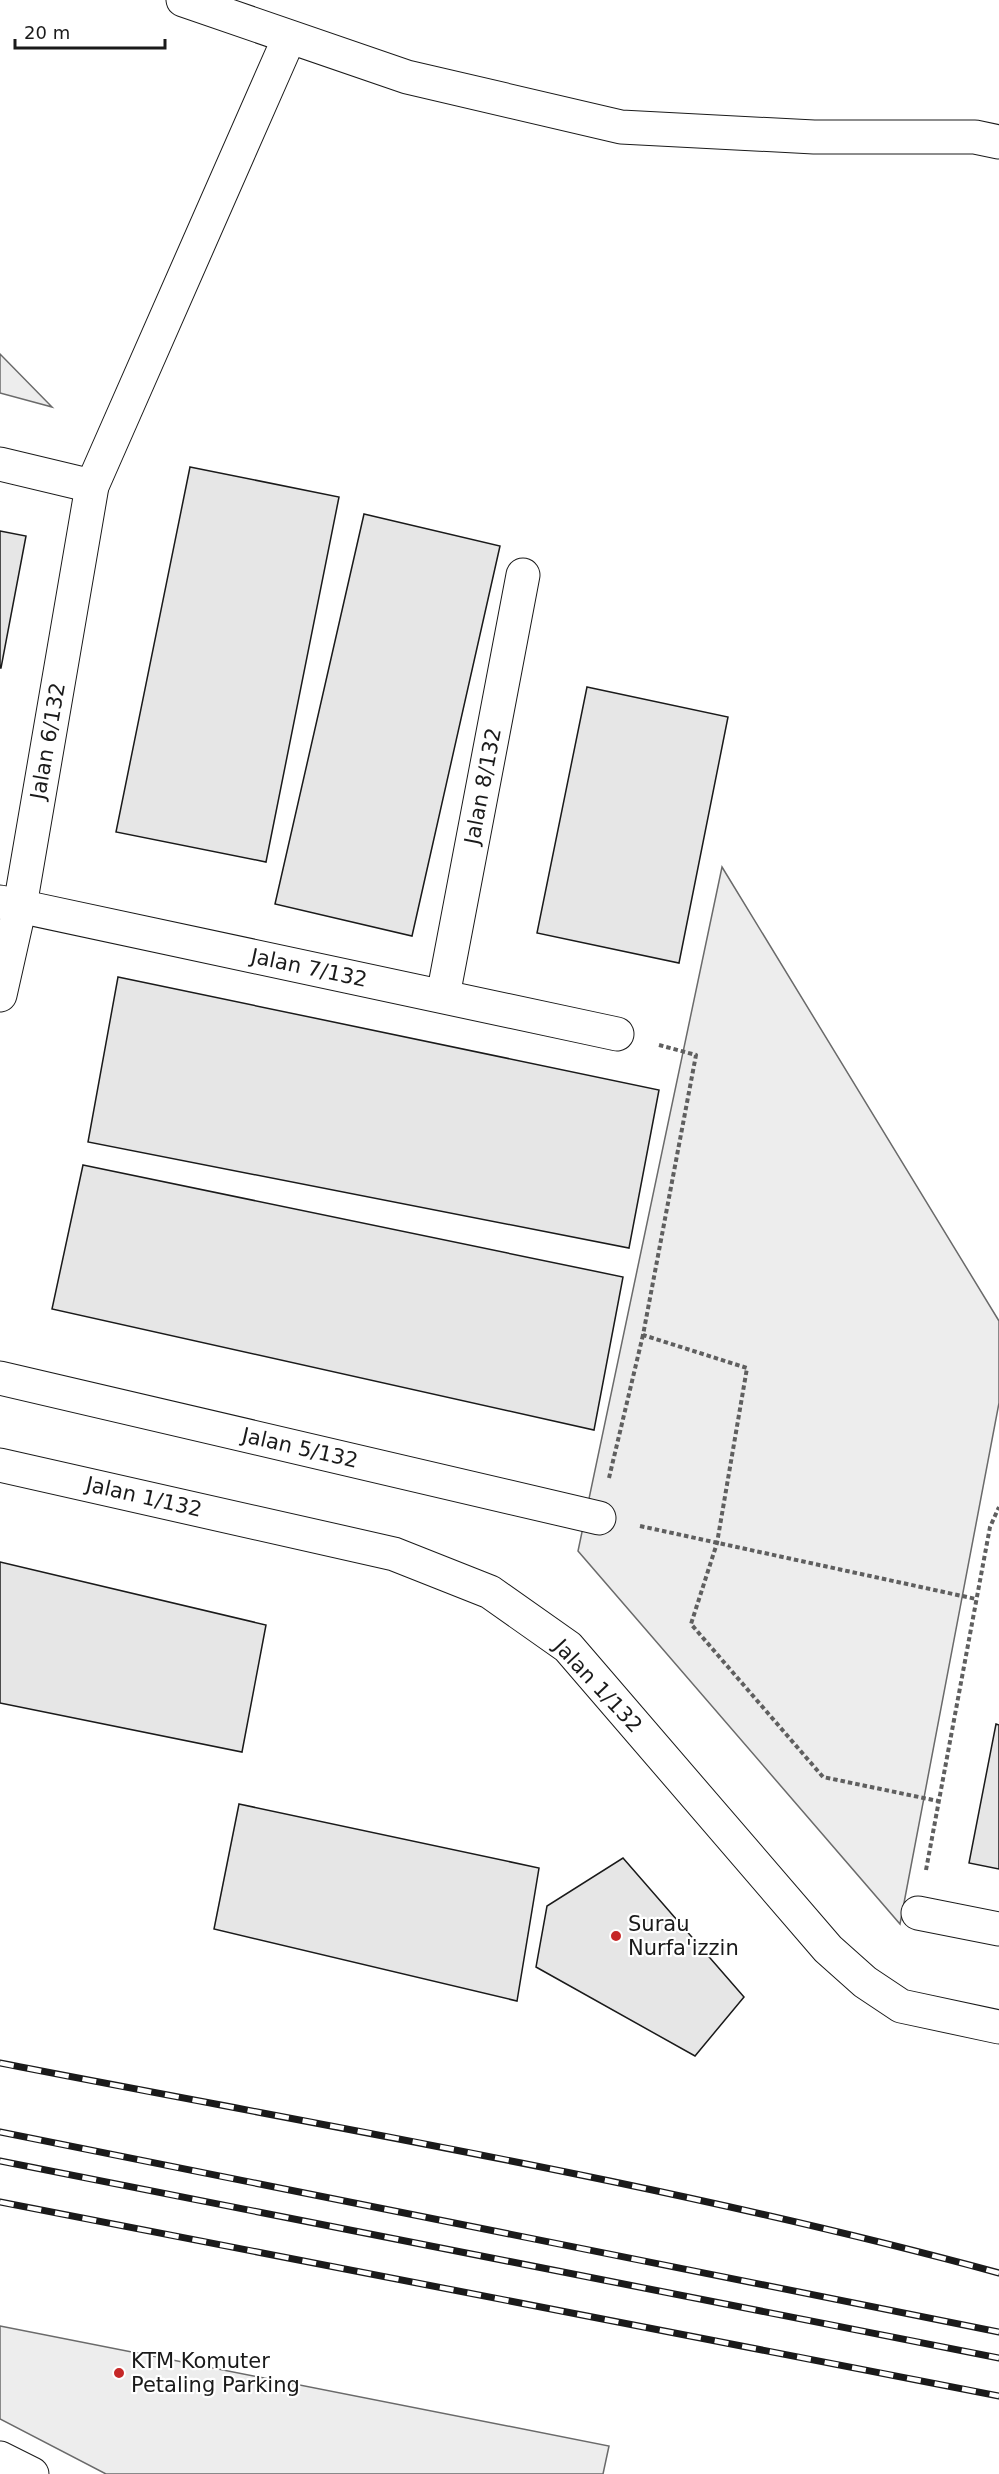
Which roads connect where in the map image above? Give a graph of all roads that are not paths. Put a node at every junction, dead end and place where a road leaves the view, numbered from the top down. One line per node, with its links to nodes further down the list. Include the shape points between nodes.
1 (183, 0): 2 (street)
2 (289, 38): 3 (street, via 407,77 621,127 814,136 975,137); 5 (street, Jalan 6/132)
3 (999, 142)
4 (0, 464): 5 (street)
5 (92, 486): 7 (street, Jalan 6/132)
6 (523, 575): 9 (street, Jalan 8/132)
7 (10, 904): 8 (street, Jalan 6/132); 9 (street, Jalan 7/132)
8 (0, 995)
9 (443, 996): 10 (street, Jalan 7/132)
10 (617, 1034)
11 (0, 1378): 13 (street, Jalan 5/132)
12 (0, 1465): 16 (street, Jalan 1/132, via 393,1554 490,1592 568,1647 828,1948 865,1982 901,2006)
13 (599, 1518)
14 (918, 1913): 15 (street)
15 (988, 1927)
16 (999, 2026)
17 (0, 2458): 18 (street)
18 (32, 2474)

